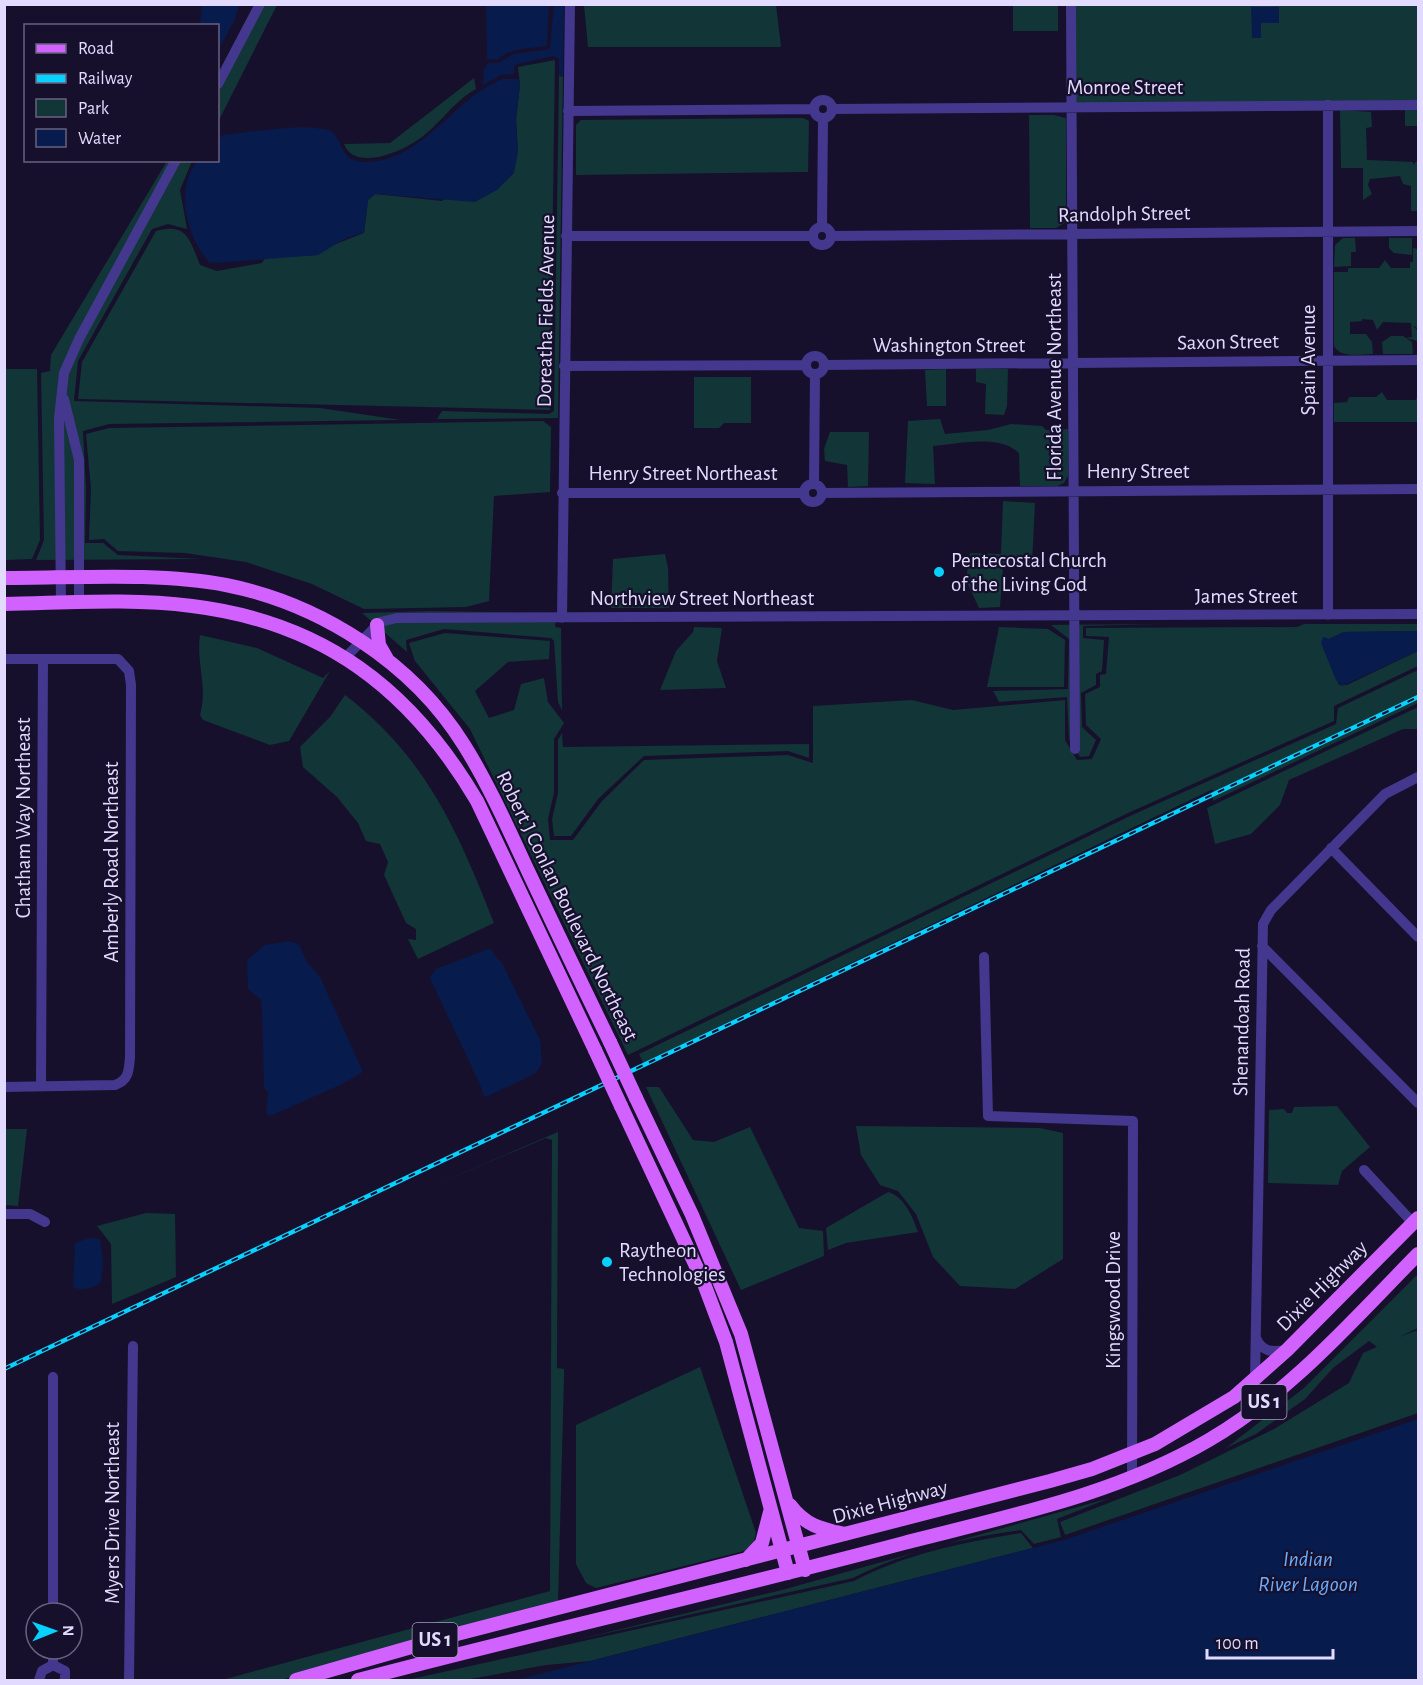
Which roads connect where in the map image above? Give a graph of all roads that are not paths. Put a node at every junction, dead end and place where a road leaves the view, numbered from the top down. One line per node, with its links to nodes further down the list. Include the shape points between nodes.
1 (260, 4): 4 (street)
2 (570, 4): 10 (street, Doreatha Fields Avenue)
3 (1071, 4): 7 (street, Florida Avenue Northeast)
4 (219, 82)
5 (1328, 105): 6 (street, Monroe Street); 7 (street, Monroe Street); 14 (street, Spain Avenue)
6 (1419, 105)
7 (1070, 107): 9 (street, Monroe Street); 16 (street, Florida Avenue Northeast)
8 (814, 109): 9 (street, via 824,100); 10 (street); 11 (street, via 815,115)
9 (832, 110): 11 (street)
10 (568, 111): 17 (street, Doreatha Fields Avenue)
11 (823, 119): 13 (street)
12 (175, 162): 27 (street, via 80,339 64,373)
13 (822, 227): 18 (street, via 814,230); 19 (street)
14 (1328, 231): 15 (street, Randolph Street); 16 (street, Randolph Street); 21 (street, Spain Avenue)
15 (1419, 231)
16 (1074, 234): 19 (street, Randolph Street); 22 (street, Florida Avenue Northeast)
17 (566, 236): 18 (street); 25 (street, Doreatha Fields Avenue)
18 (812, 236): 19 (street, via 822,246)
19 (831, 236)
20 (1419, 360): 21 (street, Saxon Street)
21 (1328, 361): 22 (street, Saxon Street); 31 (street, Spain Avenue)
22 (1074, 363): 24 (street, Washington Street); 33 (street, Florida Avenue Northeast)
23 (806, 365): 24 (street, via 808,359 817,356); 25 (street); 26 (street)
24 (824, 365): 26 (street)
25 (564, 366): 34 (street, Doreatha Fields Avenue)
26 (815, 374): 30 (street)
27 (62, 393): 28 (street, via 76,442); 29 (street, via 58,418)
28 (79, 483): 29 (street); 39 (street)
29 (60, 484): 38 (street)
30 (814, 484): 35 (street, via 808,485); 36 (street)
31 (1328, 489): 32 (street, Henry Street); 33 (street, Henry Street); 44 (street, Spain Avenue)
32 (1419, 489)
33 (1072, 490): 36 (street, Henry Street); 45 (street, Florida Avenue Northeast)
34 (562, 493): 35 (street, Henry Street Northeast); 46 (street, Doreatha Fields Avenue)
35 (804, 493): 36 (street, via 813,502)
36 (822, 493)
37 (4, 578): 38 (main road, Robert J Conlan Boulevard Northeast)
38 (60, 578): 39 (main road, Robert J Conlan Boulevard Northeast); 41 (street)
39 (79, 578): 42 (street); 48 (main road, Robert J Conlan Boulevard Northeast, via 189,580 227,586 298,608)
40 (4, 603): 41 (main road, Robert J Conlan Boulevard Northeast)
41 (60, 603): 42 (main road, Robert J Conlan Boulevard Northeast)
42 (79, 603): 49 (main road, Robert J Conlan Boulevard Northeast, via 163,604 225,611 295,632)
43 (1419, 614): 44 (street, James Street)
44 (1328, 615): 45 (street, James Street)
45 (1074, 617): 46 (street, Northview Street Northeast); 53 (street, Florida Avenue Northeast)
46 (561, 618): 47 (street, Northview Street Northeast, via 397,618)
47 (377, 625): 48 (street, Northview Street Northeast); 52 (main road, via 379,645)
48 (360, 641): 49 (street, Northview Street Northeast); 52 (main road, Robert J Conlan Boulevard Northeast)
49 (345, 658): 75 (main road, Robert J Conlan Boulevard Northeast, bridge, via 372,676 422,722 477,801 703,1281 726,1342)
50 (4, 659): 51 (street)
51 (43, 659): 59 (street, Chatham Way Northeast); 59 (street, Amberly Road Northeast, via 118,659 131,676 129,1070 123,1082 115,1085)
52 (388, 661): 74 (main road, Robert J Conlan Boulevard Northeast, bridge, via 439,711 473,760 610,1042 692,1215 741,1334)
53 (1075, 749)
54 (1419, 777): 55 (street, Shenandoah Road, via 1385,794)
55 (1331, 848): 56 (street); 57 (street, Shenandoah Road, via 1271,910 1263,924)
56 (1419, 936)
57 (1262, 946): 61 (street); 67 (street, Shenandoah Road)
58 (984, 957): 72 (street, Kingswood Drive, via 988,1116 1133,1121)
59 (41, 1086): 60 (street)
60 (4, 1087)
61 (1419, 1102)
62 (1364, 1170): 64 (street)
63 (4, 1214): 65 (street, via 30,1214)
64 (1416, 1221): 69 (main road, Dixie Highway / US 1)
65 (45, 1222)
66 (1419, 1254): 73 (main road, Dixie Highway / US 1, via 1266,1401 1212,1438)
67 (1256, 1338): 69 (street, via 1266,1350); 71 (street, Shenandoah Road)
68 (133, 1346): 89 (street, Myers Drive Northeast)
69 (1287, 1350): 71 (main road, Dixie Highway / US 1)
70 (53, 1377): 82 (street)
71 (1255, 1380): 72 (main road, Dixie Highway / US 1, via 1196,1421)
72 (1132, 1454): 73 (street, Kingswood Drive); 76 (main road, Dixie Highway / US 1, via 1050,1481)
73 (1132, 1479): 80 (main road, Dixie Highway / US 1)
74 (785, 1498): 76 (main road, via 815,1528); 77 (main road, Robert J Conlan Boulevard Northeast)
75 (771, 1507): 78 (main road, Robert J Conlan Boulevard Northeast); 79 (main road, via 762,1543)
76 (848, 1535): 77 (main road, Dixie Highway / US 1)
77 (798, 1548): 78 (main road, Dixie Highway / US 1); 80 (main road, Robert J Conlan Boulevard Northeast)
78 (783, 1552): 79 (main road, Dixie Highway / US 1); 81 (main road, Robert J Conlan Boulevard Northeast)
79 (744, 1562): 83 (main road, Dixie Highway / US 1)
80 (805, 1570): 81 (main road, Dixie Highway / US 1)
81 (788, 1573): 84 (main road, Dixie Highway / US 1)
82 (53, 1601)
83 (457, 1634): 84 (street); 90 (main road, Dixie Highway / US 1)
84 (462, 1655): 91 (main road, Dixie Highway / US 1)
85 (53, 1661): 86 (street)
86 (53, 1665): 87 (street, via 42,1671); 88 (street, via 65,1671)
87 (39, 1680)
88 (65, 1680)
89 (129, 1680)
90 (296, 1680)
91 (358, 1680)

